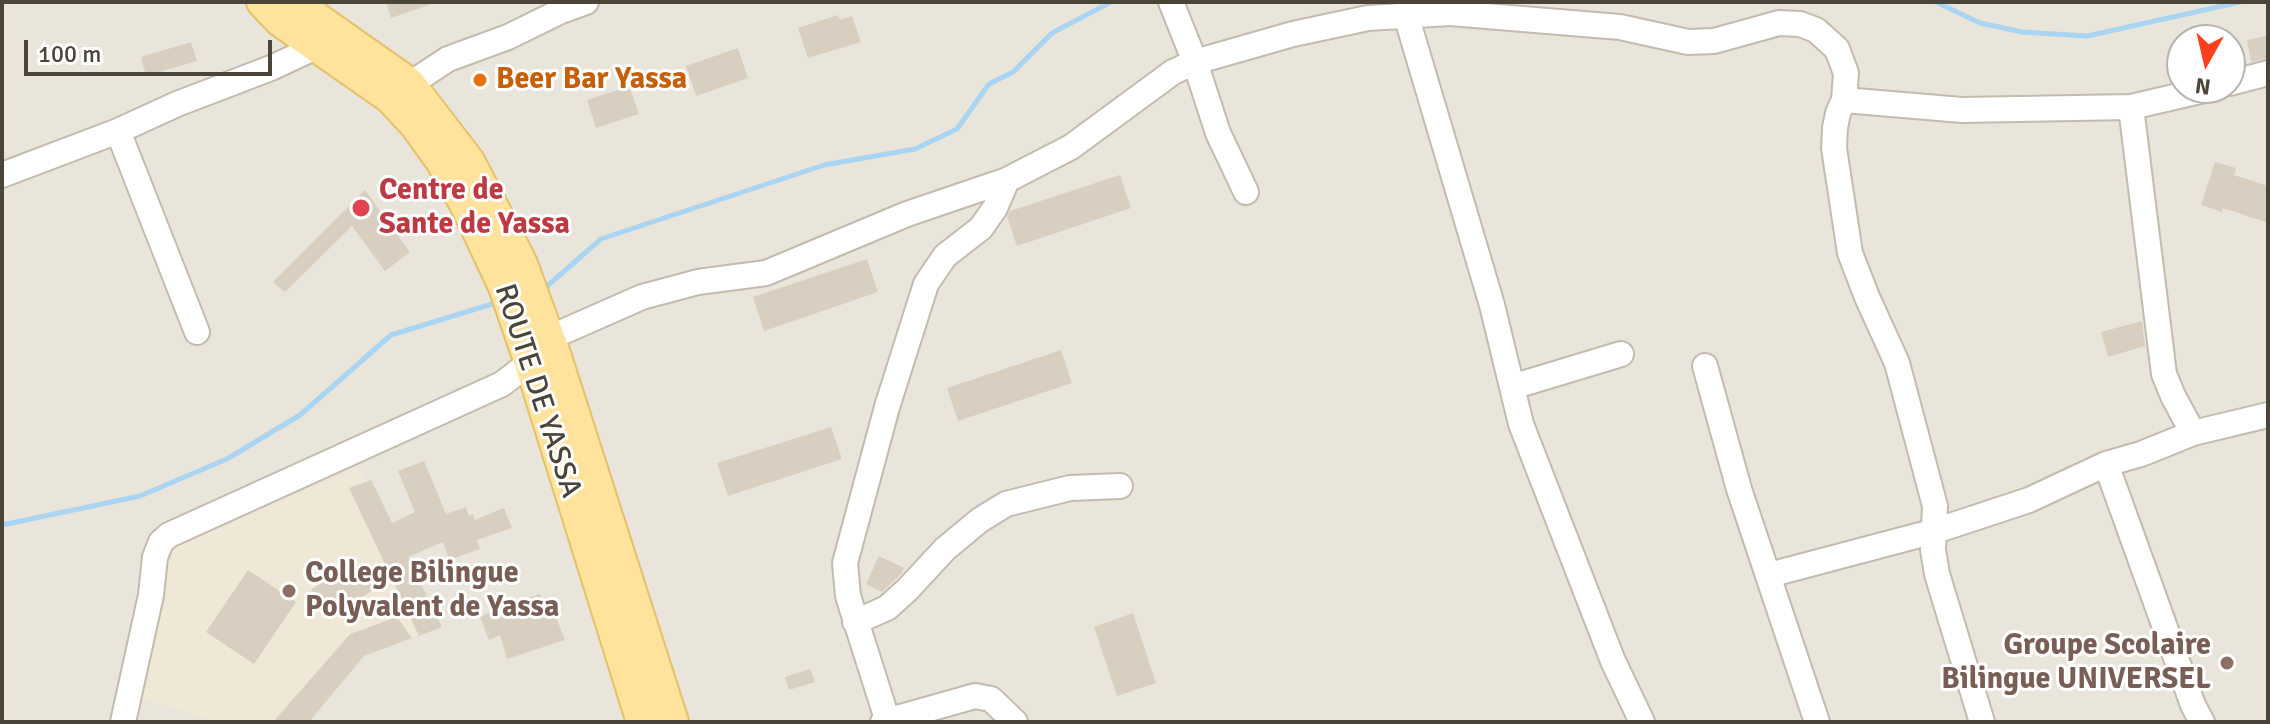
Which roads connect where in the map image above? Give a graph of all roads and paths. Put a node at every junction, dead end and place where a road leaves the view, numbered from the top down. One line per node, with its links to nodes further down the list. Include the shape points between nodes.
1 (262, 2): 7 (main road, ROUTE DE YASSA)
2 (297, 2): 11 (main road, ROUTE DE YASSA)
3 (586, 2): 11 (street, via 448,59)
4 (1171, 2): 8 (street)
5 (1450, 8): 6 (street); 13 (street, via 1620,27 1688,42 1714,41 1779,23 1800,24 1837,49 1846,73)
6 (1406, 15): 8 (street, via 1293,34); 24 (street)
7 (316, 47): 11 (main road, ROUTE DE YASSA); 15 (street)
8 (1195, 62): 17 (street, via 1173,72 1071,147); 18 (street, via 1218,133)
9 (2268, 73): 10 (street)
10 (2246, 79)
11 (399, 91): 20 (main road, ROUTE DE YASSA, via 469,161 522,264); 22 (main road, ROUTE DE YASSA, via 466,206 504,287)
12 (2166, 99): 14 (street)
13 (1844, 100): 14 (street, via 1962,110); 29 (street, via 1834,148 1850,253 1897,363 1935,506)
14 (2131, 107): 26 (street, via 2164,374)
15 (118, 131): 16 (street); 19 (street)
16 (2, 175)
17 (1007, 180): 20 (street, via 907,214 766,273 698,282 642,297); 31 (street, via 981,228 945,256 926,284 845,563)
18 (1246, 192)
19 (197, 332)
20 (549, 338): 22 (street); 35 (main road, ROUTE DE YASSA)
21 (1621, 354): 24 (street)
22 (530, 363): 33 (street, via 502,384 161,542); 34 (main road, ROUTE DE YASSA)
23 (1705, 366): 30 (street)
24 (1512, 387): 37 (street, via 1554,510)
25 (2268, 415): 26 (street)
26 (2193, 433): 27 (street)
27 (2106, 464): 29 (street, via 2029,500); 40 (street)
28 (1120, 486): 31 (street, via 1070,488 1006,504 945,549 887,608)
29 (1935, 531): 30 (street); 39 (street, via 1937,574)
30 (1769, 575): 38 (street)
31 (855, 622): 32 (street)
32 (886, 721): 36 (street, via 975,696 991,699)
33 (123, 722)
34 (642, 722)
35 (673, 722)
36 (1015, 722)
37 (1642, 722)
38 (1817, 722)
39 (1982, 722)
40 (2202, 722)

